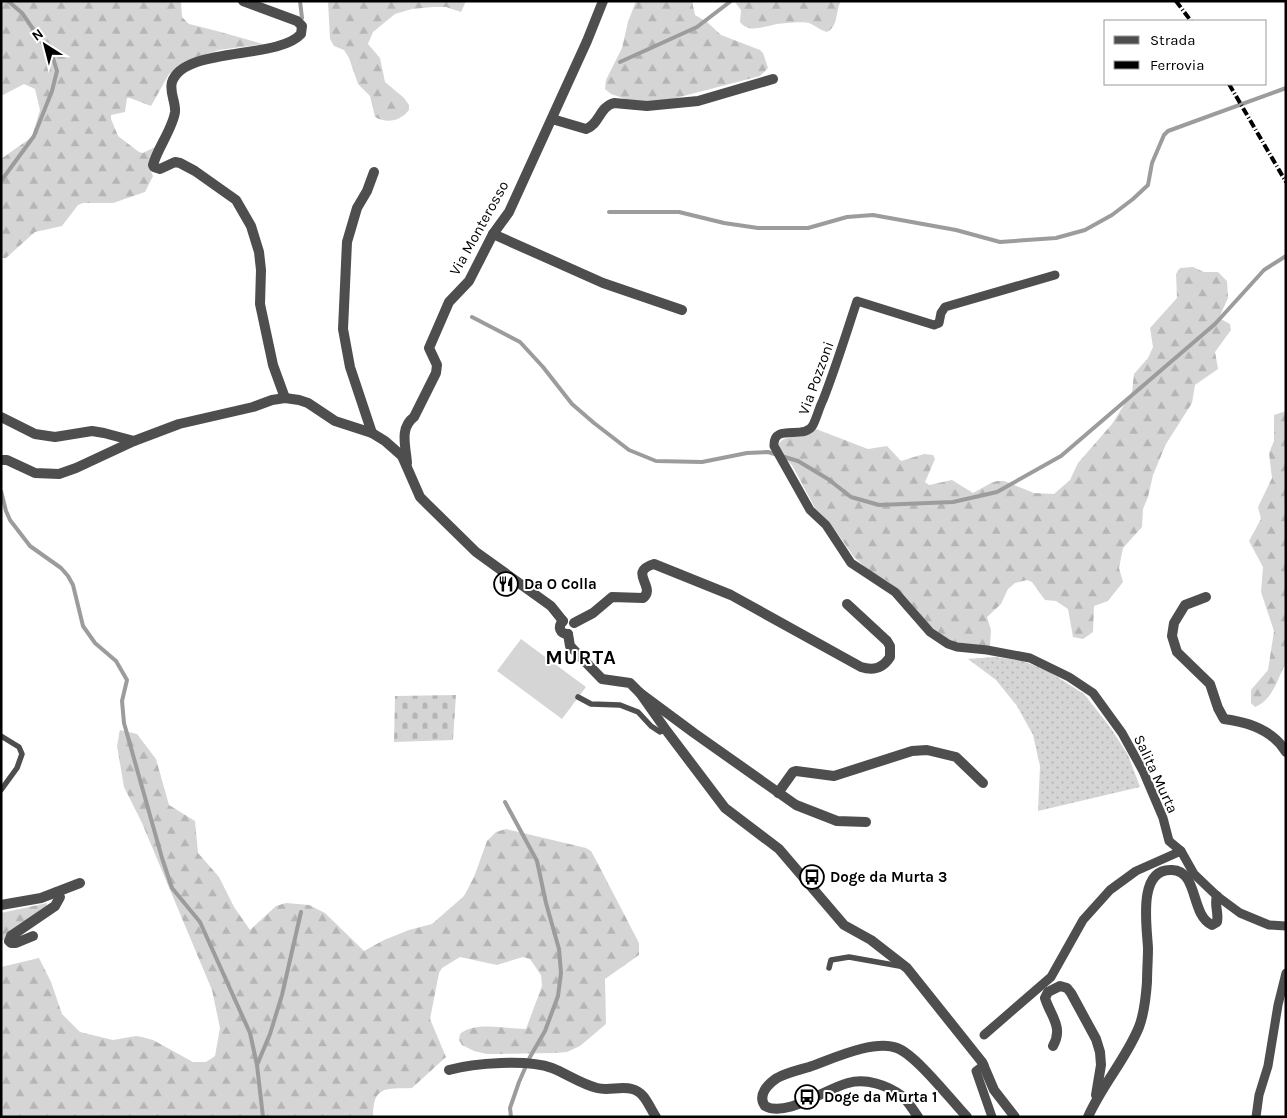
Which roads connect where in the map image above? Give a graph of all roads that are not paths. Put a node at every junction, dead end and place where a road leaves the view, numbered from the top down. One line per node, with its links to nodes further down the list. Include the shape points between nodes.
1 (243, 1): 9 (street, via 297,21 302,26 302,34 267,49 213,57 178,73 172,81 175,114 153,165 160,169 180,162 195,171 236,200 251,226 259,252 260,304 273,365)
2 (602, 1): 4 (street, Via Monterosso)
3 (773, 79): 4 (street, via 698,101 647,106 610,104 595,124 586,130)
4 (552, 120): 6 (street, Via Monterosso, via 509,212)
5 (374, 172): 11 (street, via 368,191 357,208 347,242 343,328 350,367)
6 (493, 234): 8 (street, via 603,283); 15 (street, Via Monterosso, via 470,281 449,302 429,348 437,365 436,373 414,417 404,428)
7 (1056, 275): 14 (street, Via Pozzoni, via 948,305 942,311 939,323 934,325 857,301 813,426 805,432 783,432 774,440)
8 (682, 310)
9 (285, 398): 11 (street, via 308,403 335,421); 12 (street, via 179,424)
10 (1, 416): 12 (street, via 35,434 55,437 92,431)
11 (372, 433): 15 (street, via 402,456)
12 (134, 441): 13 (street, via 60,474 35,473)
13 (1, 460)
14 (785, 464): 30 (street, Salita Murta, via 810,510 826,525 851,563 895,592 920,622 939,638 957,647 1030,658 1093,693 1143,772 1169,841)
15 (408, 466): 18 (street, via 420,497 476,552 551,606)
16 (1206, 597): 25 (street, via 1185,605 1174,623 1172,636 1177,652 1210,684 1224,719 1266,731)
17 (847, 604): 19 (street, via 890,646 890,656 881,666 861,667 731,594 654,564 643,571 648,591 643,598 612,597 594,613)
18 (562, 621): 19 (street, via 567,619); 20 (street, via 560,630)
19 (574, 623): 20 (street, via 574,630)
20 (568, 634): 21 (street, via 570,646 602,679 625,681)
21 (640, 693): 23 (street); 28 (street)
22 (578, 697): 23 (lane, via 591,704 620,705 638,712 660,732)
23 (666, 730): 38 (street, via 724,808 779,849 844,925 871,940)
24 (1, 736): 27 (lane, via 19,747 22,754 17,768)
25 (1286, 752)
26 (983, 783): 28 (street, via 956,758 927,750 834,776 796,771)
27 (1, 790)
28 (778, 793): 29 (street, via 796,805 837,821)
29 (866, 822)
30 (1181, 851): 33 (street, Salita Murta, via 1194,874); 40 (street, via 1136,871 1110,890 1083,920 1051,977)
31 (80, 883): 32 (street)
32 (57, 892): 34 (street); 36 (street, via 60,897 55,906 11,936 9,941 16,943)
33 (1217, 896): 35 (street, Salita Murta, via 1259,922); 44 (street, via 1218,917 1212,925 1201,914 1189,881 1180,872 1164,871 1148,887 1145,923 1147,984 1142,1018)
34 (1, 904)
35 (1286, 926)
36 (33, 936)
37 (829, 968): 38 (lane, via 830,960 849,958)
38 (907, 968): 42 (street)
39 (1286, 973): 51 (street)
40 (984, 1035)
41 (1054, 1046): 44 (street, via 1057,1025 1045,998 1048,992 1060,986 1071,993 1100,1052)
42 (984, 1065): 48 (street, via 976,1071); 49 (street, via 994,1090)
43 (449, 1070): 45 (street, via 521,1063 551,1068 599,1089 632,1089 644,1096)
44 (1095, 1101): 50 (street)
45 (656, 1117)
46 (918, 1117): 47 (street, via 903,1097 880,1085 863,1081 846,1083 788,1116 771,1111 762,1097 767,1086 781,1076 867,1048 890,1046 910,1055)
47 (967, 1117)
48 (992, 1117)
49 (1015, 1117)
50 (1088, 1117)
51 (1256, 1117)

